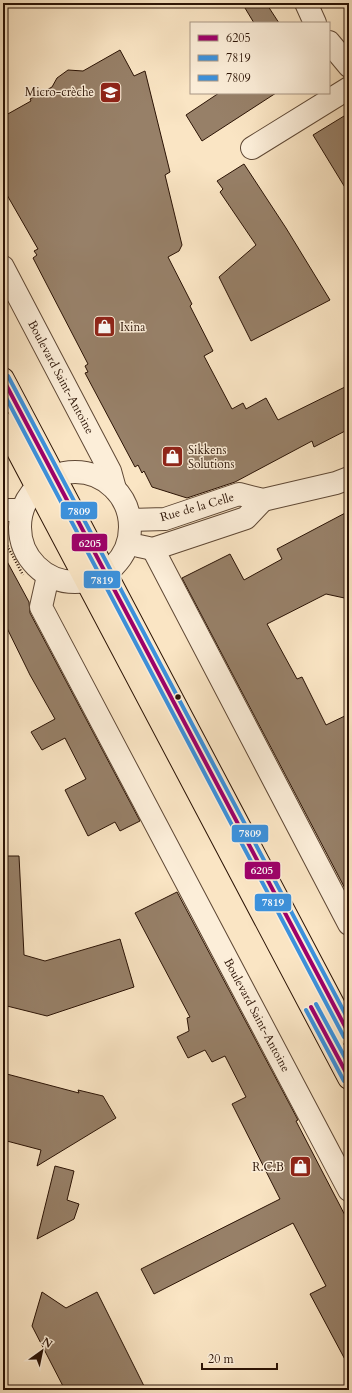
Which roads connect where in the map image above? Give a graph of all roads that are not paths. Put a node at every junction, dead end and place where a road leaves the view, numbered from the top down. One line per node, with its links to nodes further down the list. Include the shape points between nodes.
1 (306, 3): 2 (street)
2 (315, 22)
3 (330, 43): 4 (street)
4 (349, 66)
5 (349, 88): 6 (street)
6 (252, 148)
7 (3, 267): 13 (street, Boulevard Saint-Antoine, via 110,471)
8 (3, 378): 10 (main road)
9 (3, 423): 12 (main road)
10 (55, 475): 12 (street, Boulevard Saint-Antoine); 13 (street, Boulevard Saint-Antoine, via 76,471 87,473 107,482); 21 (main road)
11 (349, 478): 14 (street, Rue de la Celle)
12 (36, 486): 15 (street, Boulevard Saint-Antoine); 21 (main road)
13 (115, 489): 16 (street, Boulevard Saint-Antoine, via 125,503)
14 (263, 500): 16 (street, Rue de la Celle, via 239,494 165,519); 19 (street, Rue de la Celle, via 246,518)
15 (12, 510): 17 (street, Boulevard Saint-Antoine, via 19,526)
16 (130, 520): 18 (street, Boulevard Saint-Antoine)
17 (8, 542): 20 (street, Boulevard Saint-Antoine)
18 (128, 544): 19 (street); 21 (street, Boulevard Saint-Antoine, via 116,565)
19 (154, 549): 22 (street)
20 (48, 576): 21 (street, Boulevard Saint-Antoine, via 72,583); 25 (street, Boulevard Saint-Antoine, via 41,607)
21 (96, 578): 23 (main road); 24 (main road)
22 (349, 924)
23 (349, 1034)
24 (349, 1078)
25 (349, 1190)

